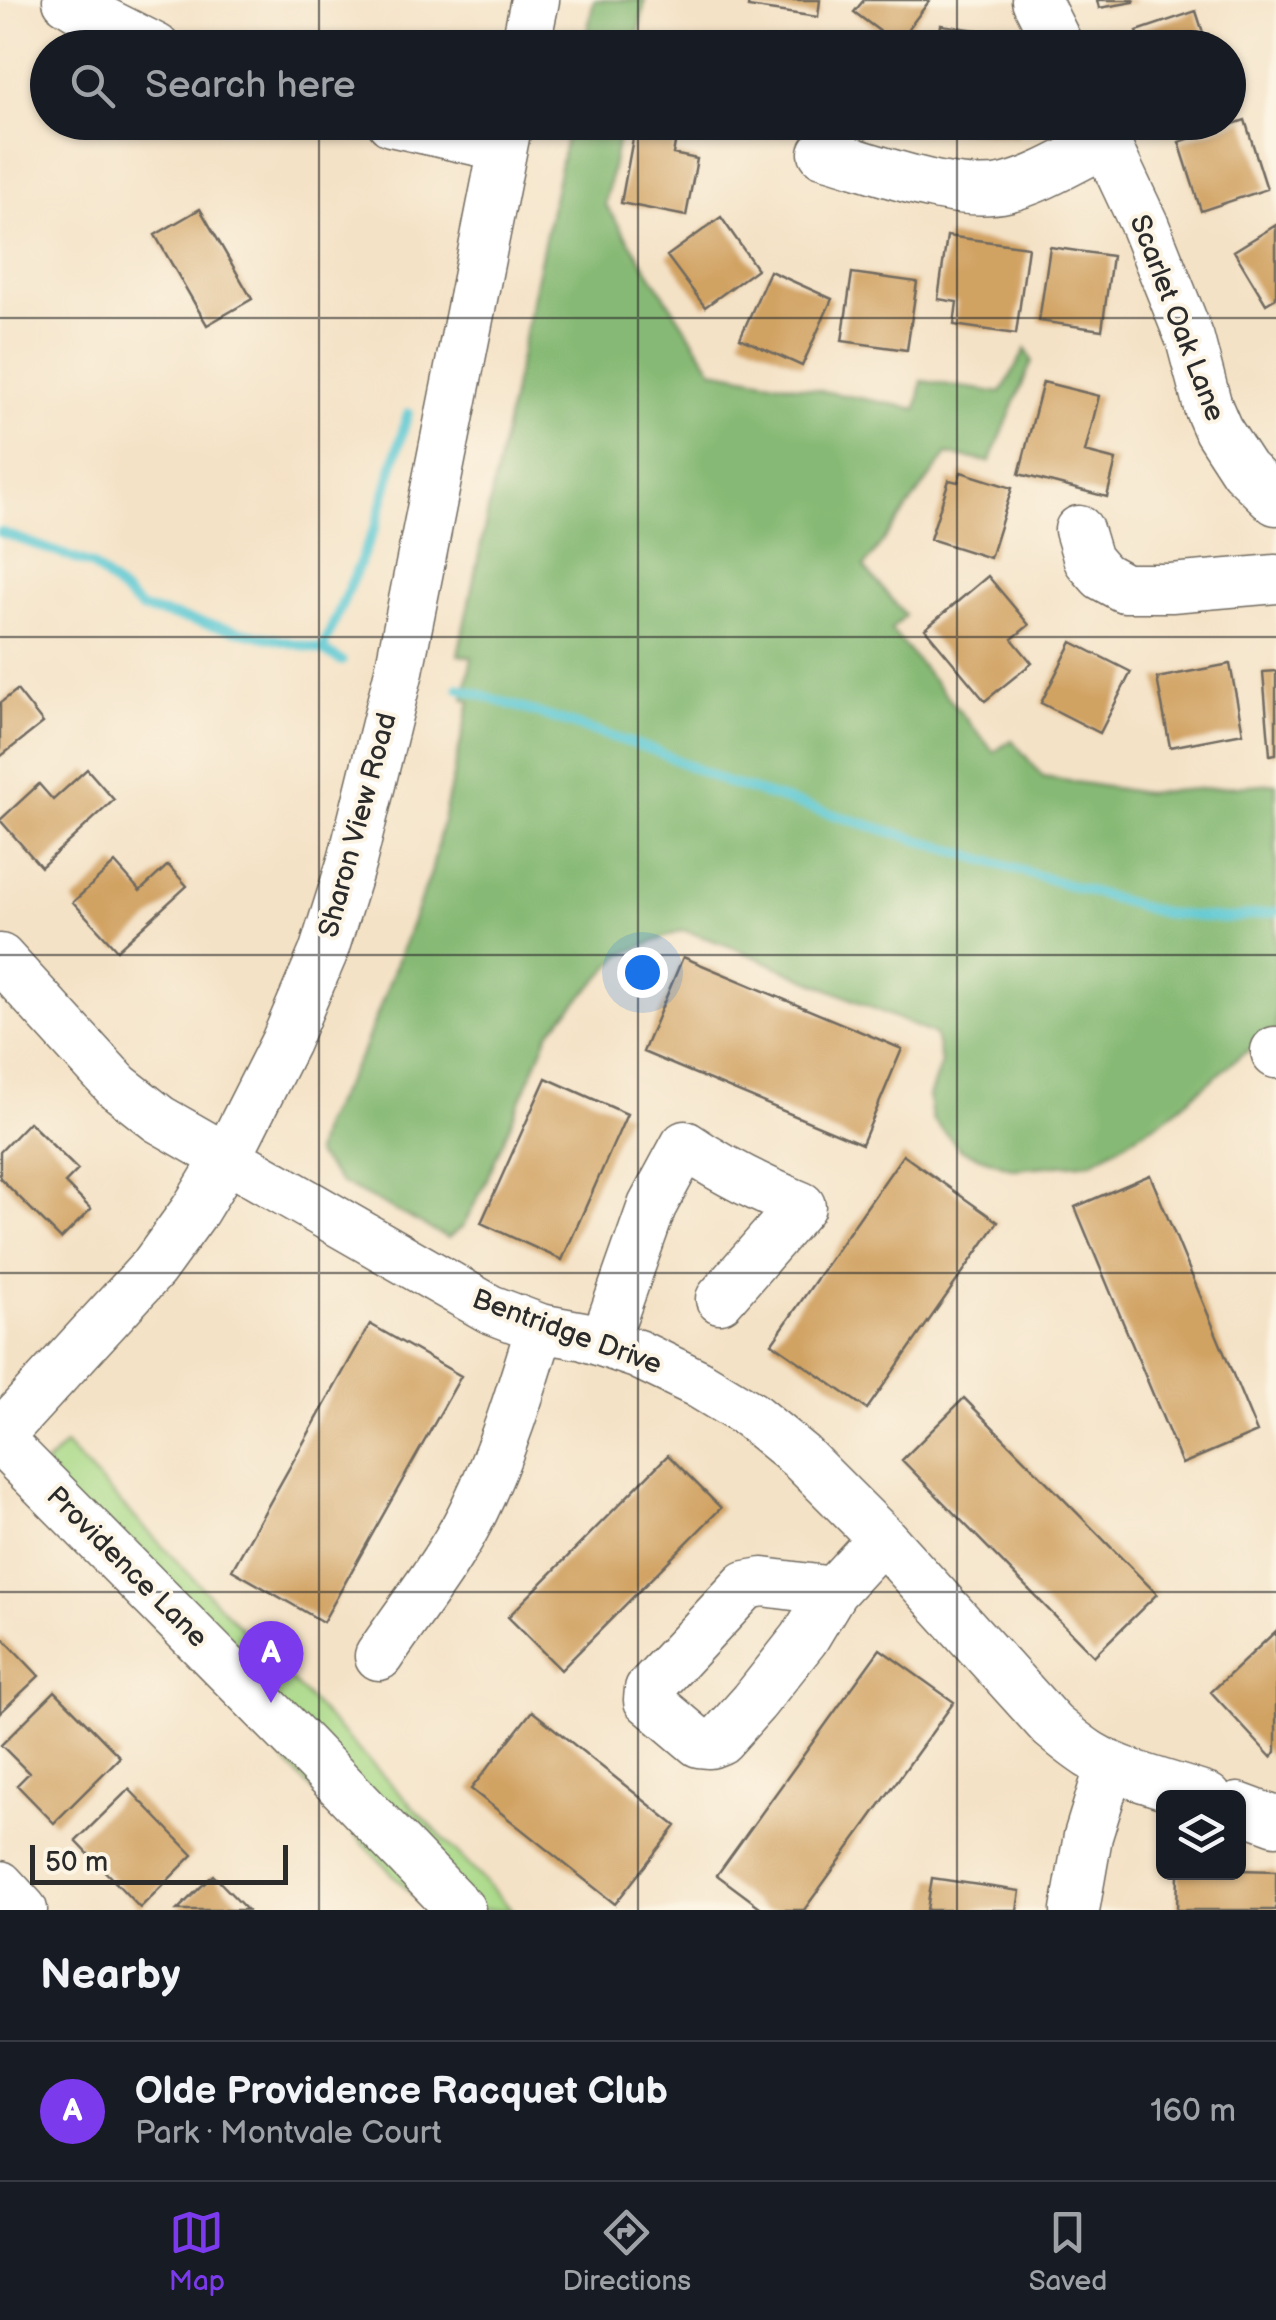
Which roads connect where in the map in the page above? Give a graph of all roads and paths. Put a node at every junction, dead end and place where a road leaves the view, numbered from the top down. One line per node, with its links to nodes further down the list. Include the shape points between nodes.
1 (67, 0): 4 (street)
2 (535, 0): 5 (street)
3 (1036, 0): 6 (street)
4 (121, 30)
5 (529, 30)
6 (1051, 30)
7 (505, 140): 15 (street, Sharon View Road, via 399,671 352,861 323,953)
8 (1091, 140): 10 (street, via 1044,174 988,191 956,190)
9 (1104, 140): 11 (street, Scarlet Oak Lane, via 1190,339 1218,430 1244,470)
10 (823, 153)
11 (1276, 501)
12 (1079, 530): 13 (street, via 1088,560 1124,588)
13 (1276, 579)
14 (0, 958): 15 (street, Bentridge Drive, via 117,1086)
15 (226, 1159): 17 (street, Bentridge Drive, via 490,1310); 19 (street, Sharon View Road, via 153,1268)
16 (720, 1299): 18 (street, via 802,1206 685,1145 652,1206)
17 (540, 1328): 18 (street, Bentridge Drive); 22 (street, via 504,1446 474,1512)
18 (604, 1342): 20 (street, Bentridge Drive, via 750,1415)
19 (0, 1438): 29 (street, Providence Lane)
20 (882, 1538): 21 (street); 23 (street, Bentridge Drive, via 1052,1726)
21 (833, 1591)
22 (379, 1656)
23 (1110, 1765): 24 (street, Bentridge Drive); 30 (street)
24 (1184, 1790)
25 (1246, 1811): 26 (street)
26 (1276, 1821)
27 (0, 1885): 28 (street)
28 (23, 1910)
29 (461, 1910)
30 (1075, 1910)

